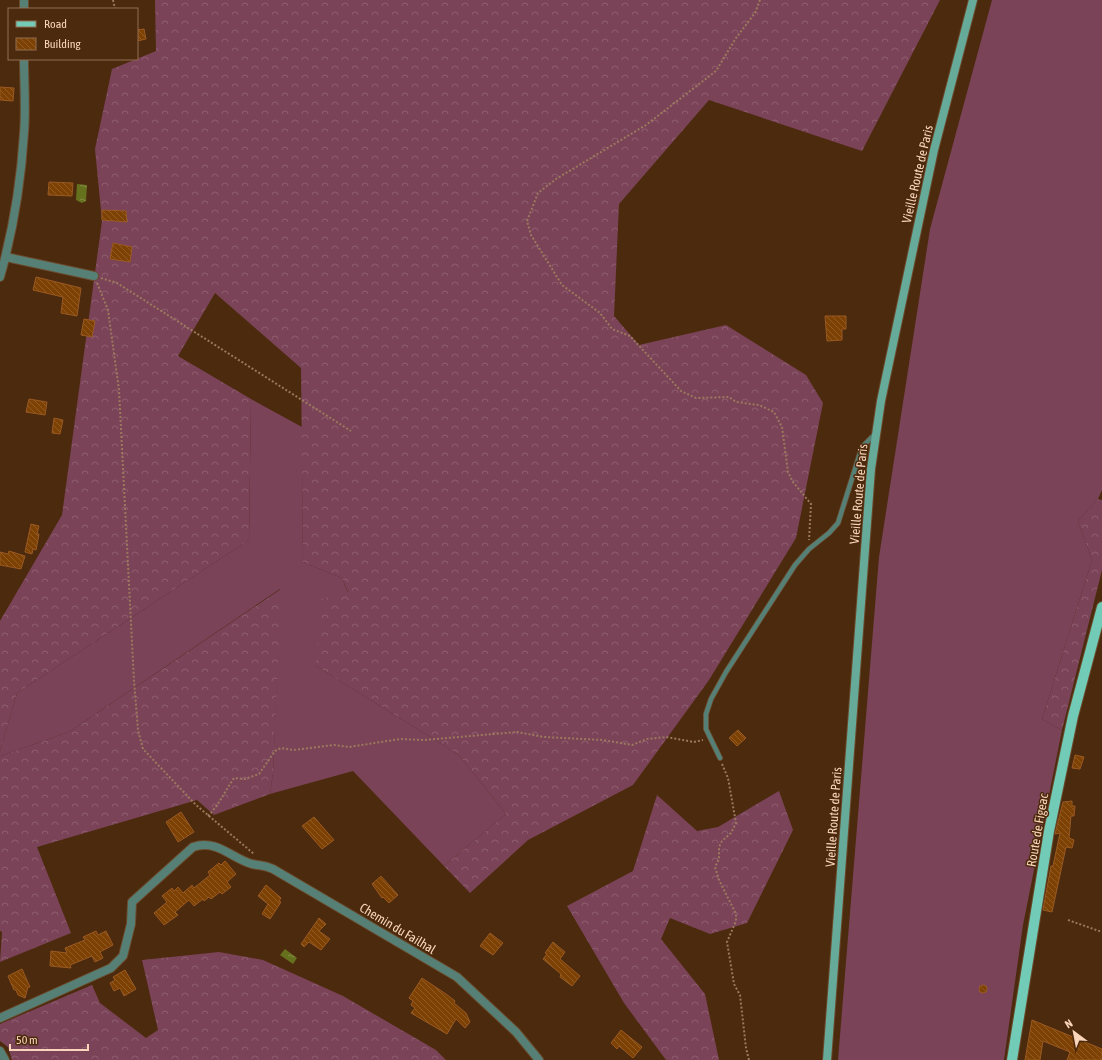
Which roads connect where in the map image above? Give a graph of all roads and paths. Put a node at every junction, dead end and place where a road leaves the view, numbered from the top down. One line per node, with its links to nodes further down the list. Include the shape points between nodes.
1 (760, 0): 9 (path, via 755,13 716,71 646,125 538,193 527,221 531,235 562,284 600,313 612,329 630,336 681,390 696,398 729,397 736,402 759,405 774,412 782,427 788,472 811,504)
2 (973, 0): 8 (street, Vieille Route de Paris, via 934,150)
3 (24, 60): 4 (street, via 24,131 19,183)
4 (6, 257): 5 (street); 6 (street)
5 (94, 276): 7 (path, via 117,282); 13 (path, via 108,310 119,390 138,730 143,749)
6 (0, 277)
7 (351, 431)
8 (876, 434): 9 (lane, via 862,447 838,522); 22 (street, Vieille Route de Paris, via 871,469)
9 (809, 549): 11 (lane, via 772,599 711,699 705,722)
10 (1102, 607): 23 (main road, Route de Figeac, via 1073,716 1049,831)
11 (710, 739): 12 (lane); 13 (path, via 694,742 666,737 647,739 632,745 517,732 424,740 400,739 349,747 334,745 293,750 281,748 275,751 262,772 245,778 234,778 218,806)
12 (720, 758): 21 (path, via 728,778 736,823 719,847 719,859 715,867 736,914 736,921 727,942 734,984 740,995)
13 (208, 816): 14 (path)
14 (263, 864): 17 (street, Chemin du Failhal, via 252,864 204,843 193,847 132,902 131,924 123,956 111,968); 20 (street, Chemin du Failhal, via 457,977 516,1032)
15 (1068, 920): 16 (path)
16 (1102, 932)
17 (0, 1018)
18 (0, 1051): 19 (street)
19 (5, 1060)
20 (539, 1060)
21 (749, 1060)
22 (827, 1060)
23 (1012, 1060)

